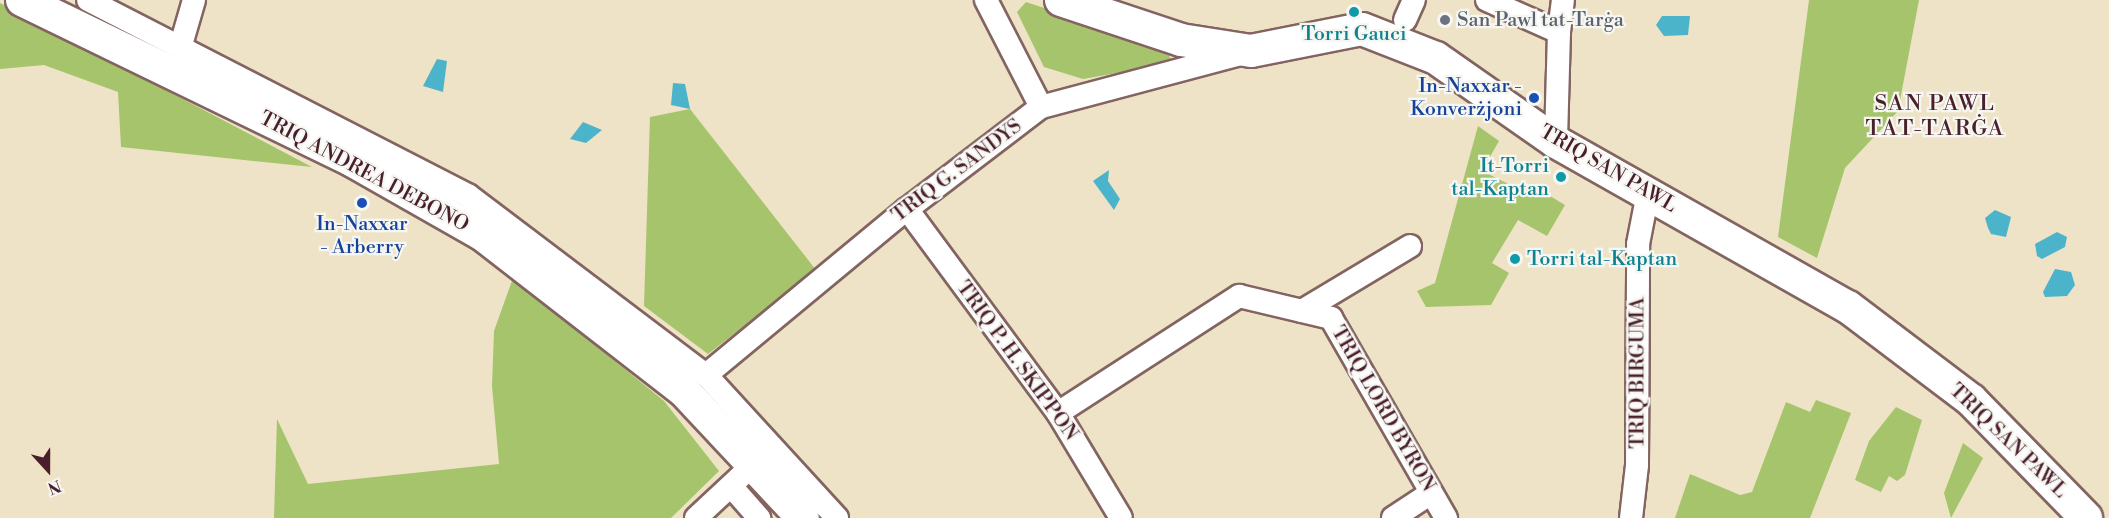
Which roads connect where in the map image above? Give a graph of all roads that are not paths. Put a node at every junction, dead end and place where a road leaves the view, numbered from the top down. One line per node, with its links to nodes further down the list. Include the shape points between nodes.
1 (22, 0): 19 (main road, TRIQ ANDREA DEBONO, via 353,161 483,235 684,391)
2 (88, 0): 9 (street, TRIQ ANDREA DEBONO)
3 (194, 0): 9 (street)
4 (1061, 0): 10 (main road, TRIQ SAN PAWL, via 1180,40)
5 (1487, 0): 8 (street)
6 (1563, 0): 8 (street)
7 (988, 3): 11 (street)
8 (1559, 32): 12 (street)
9 (181, 45): 17 (street, TRIQ ANDREA DEBONO, via 216,69 469,196)
10 (1251, 51): 11 (street, TRIQ G. SANDYS); 12 (main road, TRIQ SAN PAWL, via 1362,29 1436,58)
11 (1041, 107): 14 (street, TRIQ G. SANDYS)
12 (1556, 142): 13 (main road, TRIQ SAN PAWL)
13 (1648, 193): 29 (street, TRIQ BIRGUMA, via 1638,244 1637,465); 30 (main road, TRIQ SAN PAWL, via 1848,307 1971,399)
14 (907, 209): 17 (street, TRIQ G. SANDYS); 18 (street, TRIQ P. H. SKIPPON)
15 (1410, 246): 16 (street)
16 (1302, 311): 18 (street, TRIQ LORD BYRON, via 1239,296); 21 (street, TRIQ LORD BYRON, via 1331,318)
17 (706, 375): 25 (street, TRIQ ANDREA DEBONO)
18 (1058, 413): 26 (street, TRIQ P. H. SKIPPON)
19 (755, 463): 20 (street); 24 (main road, TRIQ ANDREA DEBONO)
20 (731, 486): 22 (street); 23 (street)
21 (1431, 493): 27 (street); 28 (street, TRIQ LORD BYRON)
22 (696, 518)
23 (759, 518)
24 (803, 518)
25 (837, 518)
26 (1121, 518)
27 (1393, 518)
28 (1446, 518)
29 (1631, 518)
30 (2086, 518)

